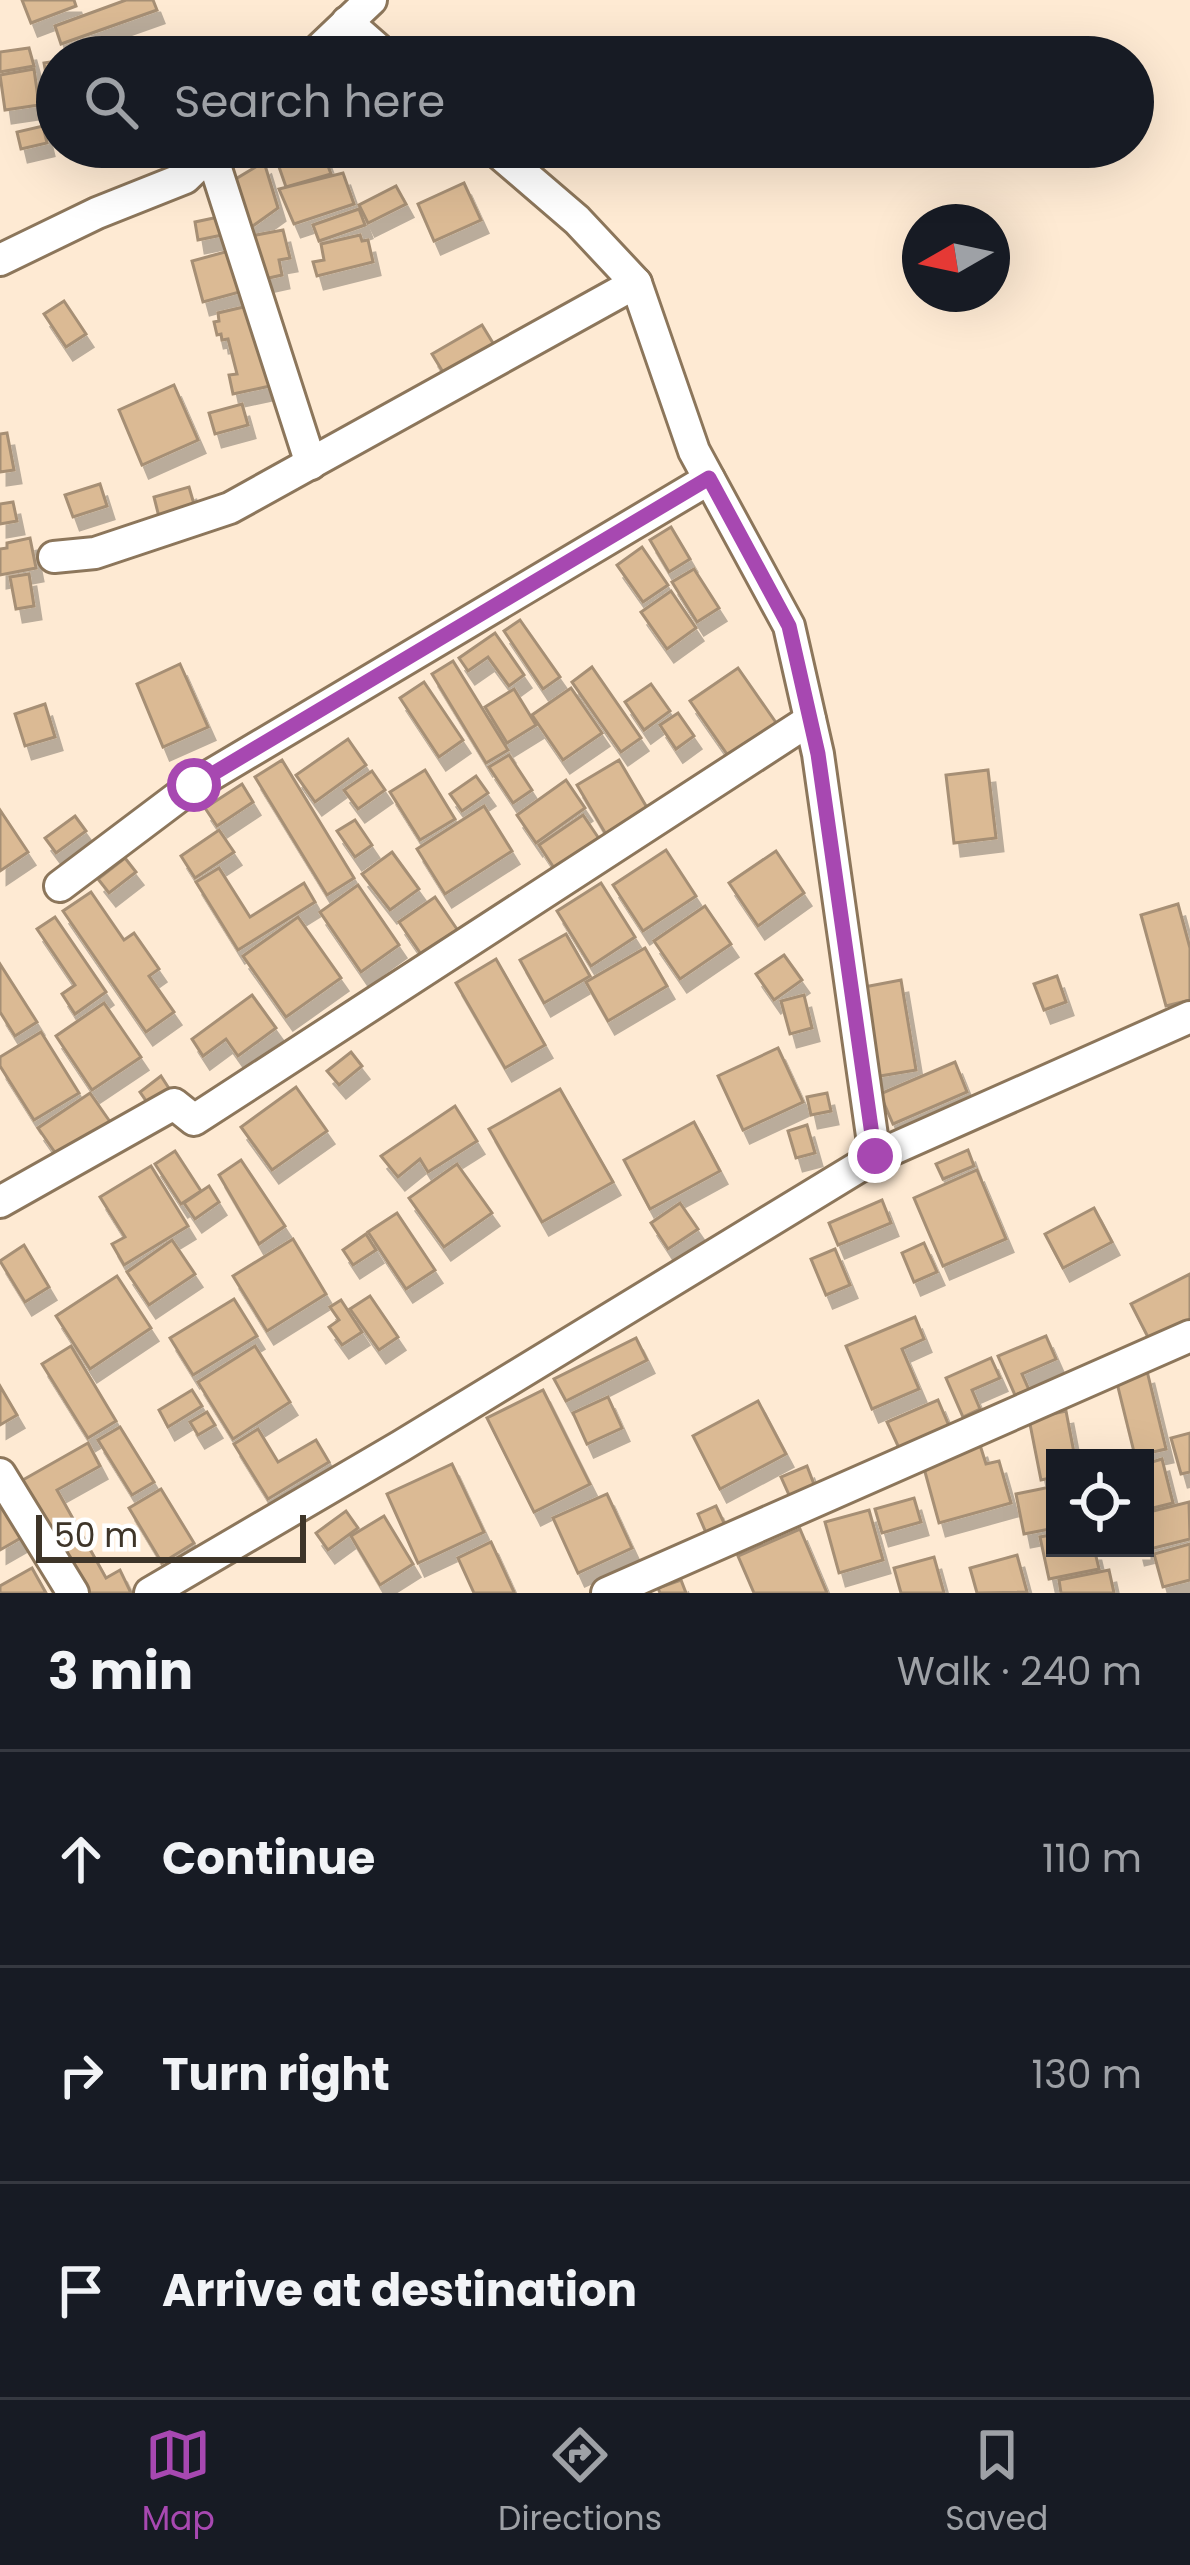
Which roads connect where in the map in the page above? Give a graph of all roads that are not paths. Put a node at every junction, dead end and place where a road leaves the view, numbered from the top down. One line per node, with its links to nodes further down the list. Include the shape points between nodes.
1 (371, 0): 2 (street)
2 (346, 22): 3 (street); 4 (street)
3 (332, 36)
4 (362, 36)
5 (195, 168): 8 (street)
6 (220, 168): 10 (street)
7 (516, 168): 9 (street)
8 (0, 260)
9 (636, 283): 10 (street); 11 (street)
10 (311, 464): 12 (street, via 230,508 95,553)
11 (709, 478): 13 (street, via 789,626); 14 (street, via 194,785)
12 (54, 557)
13 (810, 719): 16 (street); 17 (street, via 194,1120 174,1104)
14 (60, 886)
15 (1190, 1017): 16 (street)
16 (875, 1156): 21 (street)
17 (0, 1202)
18 (1190, 1336): 22 (street)
19 (0, 1474): 20 (street)
20 (73, 1593)
21 (150, 1593)
22 (607, 1593)

